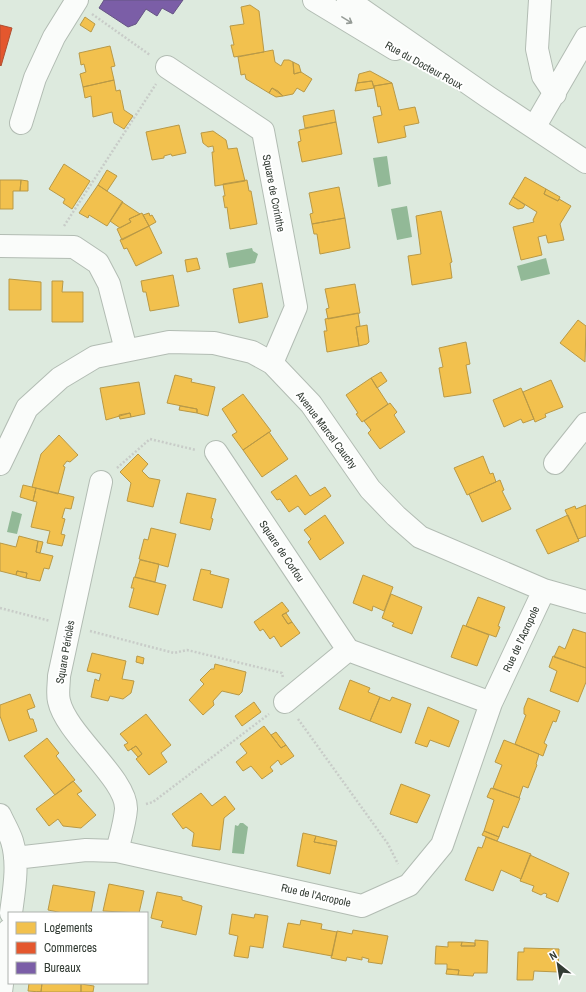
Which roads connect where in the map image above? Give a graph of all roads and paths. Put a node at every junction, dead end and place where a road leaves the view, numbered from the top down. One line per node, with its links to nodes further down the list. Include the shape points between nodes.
1 (314, 0): 9 (street, Rue du Docteur Roux, one-way to 9, via 393,48)
2 (348, 0): 9 (street, Rue du Docteur Roux, via 488,97)
3 (540, 0): 7 (street, via 537,50 543,76)
4 (76, 1): 6 (path); 8 (street, via 54,37 35,78)
5 (586, 38): 7 (street)
6 (167, 68): 12 (path); 14 (street, Square de Corinthe, via 262,131 296,307)
7 (555, 94): 9 (street)
8 (21, 123)
9 (535, 126): 10 (street, Rue du Docteur Roux)
10 (586, 162)
11 (0, 246): 12 (street)
12 (50, 246): 13 (street, via 74,248 98,263 109,284)
13 (126, 350): 14 (street, Avenue Marcel Cauchy, via 169,342 214,343 252,352); 18 (street, Avenue Marcel Cauchy, via 96,357 60,378 27,408)
14 (272, 363): 20 (street, Avenue Marcel Cauchy, via 311,404 370,489 420,537)
15 (586, 424): 17 (street)
16 (216, 452): 19 (path, via 195,450 150,439); 24 (street, Square de Corfou)
17 (555, 463)
18 (0, 464)
19 (101, 482): 23 (street, Square Périclès)
20 (544, 590): 21 (street, Avenue Marcel Cauchy); 26 (street, Rue de l’Acropole)
21 (586, 602)
22 (0, 608): 23 (path)
23 (69, 626): 25 (path, via 174,653 187,650 282,673); 27 (street, Square Périclès, via 59,676 59,701 82,739 122,792)
24 (348, 650): 25 (street); 26 (street)
25 (285, 702): 27 (path, via 153,802); 31 (path, via 388,844)
26 (491, 703): 31 (street, Rue de l’Acropole, via 442,845)
27 (126, 808): 29 (street, Square Périclès)
28 (0, 815): 30 (street, via 12,841)
29 (117, 851): 30 (street, Rue de l’Acropole, via 86,850); 31 (street, Rue de l’Acropole, via 362,906)
30 (15, 858): 32 (street)
31 (409, 885)
32 (11, 912)
33 (8, 938): 34 (street)
34 (1, 992)

